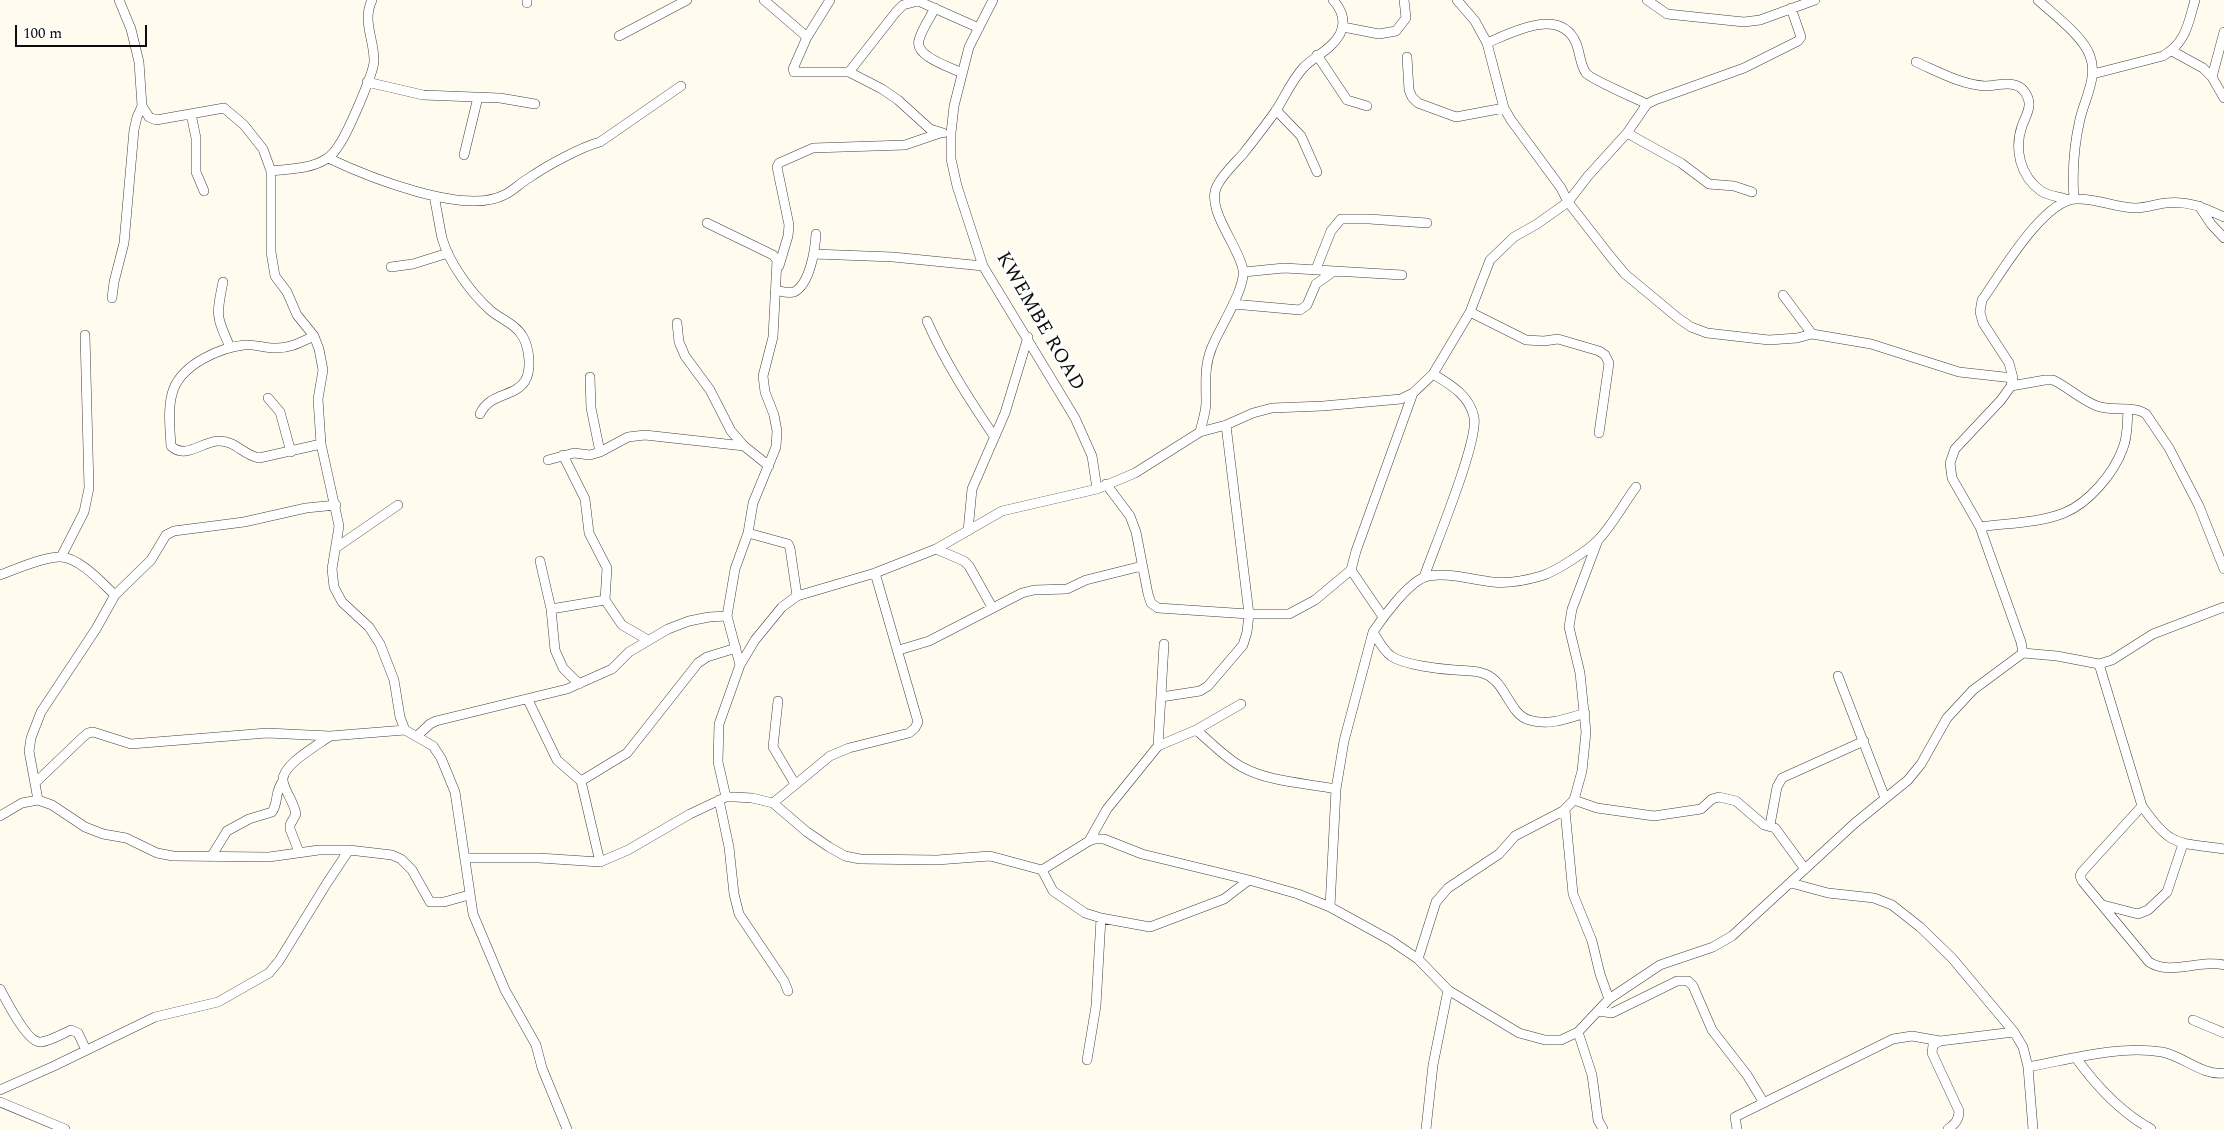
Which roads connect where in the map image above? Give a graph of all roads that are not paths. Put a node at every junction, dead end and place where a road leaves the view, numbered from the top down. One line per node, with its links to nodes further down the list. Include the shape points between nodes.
1 (119, 0): 36 (street, via 131,28 139,62)
2 (372, 0): 30 (street, via 367,27 375,62)
3 (686, 0): 19 (street)
4 (764, 0): 20 (street)
5 (830, 0): 20 (street)
6 (993, 0): 17 (street, KWEMBE ROAD)
7 (1333, 0): 16 (street, via 1342,12)
8 (1404, 0): 16 (street, via 1406,18 1396,31 1378,34)
9 (1457, 0): 21 (street, via 1475,20)
10 (1647, 0): 15 (street, via 1667,14 1744,22 1760,20)
11 (1816, 0): 15 (street)
12 (2038, 0): 28 (street, via 2082,43 2090,56)
13 (2195, 0): 22 (street, via 2182,40)
14 (935, 8): 17 (street); 26 (street, via 918,1 903,5); 27 (street, via 918,47 923,54)
15 (1791, 8): 35 (street, via 1801,32 1798,41 1744,68)
16 (1343, 27): 23 (street, via 1333,44)
17 (979, 28): 27 (street, KWEMBE ROAD, via 969,47)
18 (2224, 32): 29 (street)
19 (619, 36)
20 (807, 37): 26 (street, via 794,72)
21 (1486, 43): 35 (street, via 1526,26 1557,26 1576,42 1585,72 1591,78); 38 (street)
22 (2172, 51): 28 (street); 29 (street, via 2203,68)
23 (1317, 55): 37 (street, via 1348,100); 39 (street, via 1297,75)
24 (1407, 57): 38 (street, via 1409,90 1418,103 1456,117)
25 (1916, 62): 51 (street, via 1983,86 2018,85 2030,105 2018,143 2019,162 2031,182 2041,191)
26 (848, 72): 41 (street, via 882,89 930,129)
27 (962, 73): 43 (street, KWEMBE ROAD)
28 (2093, 74): 51 (street, via 2076,146)
29 (2212, 77): 33 (street)
30 (367, 82): 32 (street, via 423,95); 45 (street, via 340,144)
31 (681, 86): 50 (street, via 600,142 587,145 498,198 460,200)
32 (478, 97): 34 (street); 44 (street)
33 (2224, 98)
34 (535, 104)
35 (1648, 104): 42 (street)
36 (142, 106): 40 (street, via 156,120); 71 (street, via 136,116 124,243)
37 (1367, 106)
38 (1504, 108): 52 (street)
39 (1276, 110): 47 (street, via 1301,136); 66 (street, via 1214,194 1217,214)
40 (191, 114): 46 (street, via 224,108 244,125 263,150); 48 (street, via 196,138 196,172)
41 (940, 133): 43 (street); 64 (street, via 905,145 812,148 779,163 777,167 789,225)
42 (1627, 133): 49 (street, via 1681,163 1710,184 1734,186); 52 (street)
43 (951, 134): 61 (street, KWEMBE ROAD, via 951,159 957,186)
44 (464, 155)
45 (328, 158): 46 (street, via 306,167); 50 (street, via 361,174)
46 (271, 171): 78 (street, via 270,252 275,276 287,292 297,315)
47 (1317, 172)
48 (204, 191)
49 (1752, 192)
50 (434, 196): 59 (street)
51 (2072, 199): 53 (street, via 2104,201 2133,208 2183,202); 83 (street, via 2050,210 1982,300 1980,312 1983,323 2009,363)
52 (1568, 202): 73 (street, via 1502,246 1490,260); 76 (street, via 1625,274 1691,327 1769,340)
53 (2198, 206): 54 (street); 58 (street)
54 (2224, 217)
55 (707, 223): 64 (street, via 773,254)
56 (1427, 223): 63 (street, via 1341,219 1331,231)
57 (816, 234): 60 (street)
58 (2224, 238)
59 (448, 253): 62 (street); 87 (street, via 478,298 523,336 528,350 529,366 525,381 518,388 486,402)
60 (814, 254): 61 (street, via 893,256); 69 (street, via 805,279 798,288 788,293)
61 (983, 266): 79 (street, KWEMBE ROAD)
62 (391, 267)
63 (1316, 269): 65 (street); 66 (street)
64 (778, 270): 69 (street)
65 (1334, 271): 67 (street); 72 (street, via 1316,284 1307,305 1300,310)
66 (1244, 272): 72 (street)
67 (1402, 275)
68 (223, 282): 80 (street, via 218,321)
69 (774, 290): 98 (street, via 773,337 763,376 777,431 776,447)
70 (1783, 295): 76 (street)
71 (112, 298)
72 (1233, 304): 89 (street, via 1206,360 1206,403)
73 (1470, 312): 81 (street); 90 (street, via 1526,340 1558,339 1605,355 1609,362)
74 (928, 321): 91 (street, via 946,360)
75 (678, 323): 93 (street, via 684,356 700,374 731,431)
76 (1812, 334): 83 (street, via 1871,344 1959,372)
77 (85, 335): 110 (street, via 89,488 84,512)
78 (314, 336): 80 (street, via 289,347); 92 (street, via 322,370 318,399)
79 (1028, 337): 91 (street, via 1005,413); 101 (street, KWEMBE ROAD, via 1075,418 1092,456)
80 (230, 347): 94 (street, via 190,368 178,381 170,418 171,446 182,452 217,440 234,443 250,456 259,458)
81 (1433, 374): 84 (street); 117 (street, via 1459,390 1474,418 1474,431)
82 (590, 377): 95 (street, via 591,408)
83 (2012, 382): 86 (street, via 2053,380 2095,406); 104 (street, via 1989,413 1955,449 1950,463 1952,478)
84 (1413, 393): 88 (street, via 1401,398 1272,408); 114 (street)
85 (268, 398): 94 (street, via 280,412)
86 (2128, 410): 104 (street, via 2126,438 2116,462 2076,507 2052,517); 113 (street, via 2141,410 2146,414 2169,448 2208,525)
87 (480, 414)
88 (1226, 425): 89 (street); 124 (street)
89 (1200, 432): 99 (street, via 1135,473)
90 (1599, 433)
91 (994, 436): 105 (street, via 972,489)
92 (321, 444): 94 (street); 102 (street)
93 (744, 446): 95 (street, via 645,435 620,441); 98 (street)
94 (291, 452)
95 (600, 452): 96 (street)
96 (563, 455): 97 (street); 120 (street, via 585,499 589,533 608,568)
97 (548, 460)
98 (769, 466): 106 (street, via 753,504)
99 (1106, 484): 101 (street); 112 (street, via 1130,516)
100 (1636, 486): 107 (street)
101 (1097, 489): 105 (street, via 1013,507)
102 (336, 505): 108 (street); 118 (street, via 170,532 151,560)
103 (398, 505): 108 (street)
104 (1980, 527): 132 (street)
105 (968, 531): 109 (street)
106 (748, 533): 119 (street, via 788,544); 125 (street, via 735,569)
107 (1598, 540): 117 (street, via 1543,576 1529,579 1495,582 1437,575); 141 (street, via 1572,609 1569,627 1580,673)
108 (337, 547): 142 (street, via 332,569 334,587 342,602 369,627 380,644 394,680)
109 (936, 549): 115 (street); 121 (street, via 969,566)
110 (61, 557): 116 (street); 118 (street, via 89,571)
111 (540, 561): 123 (street)
112 (1142, 566): 121 (street, via 1086,580 1067,589 1022,593); 124 (street, via 1148,594 1158,608)
113 (2224, 569)
114 (1351, 570): 124 (street, via 1300,609 1288,614); 126 (street)
115 (874, 572): 119 (street); 131 (street)
116 (0, 575)
117 (1424, 577): 126 (street)
118 (115, 595): 150 (street, via 35,725 29,752)
119 (797, 596): 134 (street, via 772,617)
120 (605, 600): 123 (street); 128 (street, via 622,625)
121 (992, 607): 131 (street, via 929,640)
122 (2224, 607): 133 (street, via 2153,634 2112,660)
123 (551, 609): 136 (street, via 555,650 563,668)
124 (1249, 614): 137 (street, via 1243,645 1208,686 1200,691)
125 (727, 616): 128 (street, via 689,621); 130 (street)
126 (1383, 617): 127 (street)
127 (1373, 632): 141 (street, via 1385,650 1400,660 1492,676 1518,713 1528,720 1548,723); 152 (street, via 1344,741)
128 (648, 640): 136 (street, via 629,652 612,669)
129 (1164, 644): 137 (street)
130 (736, 648): 134 (street); 149 (street, via 698,663 627,753)
131 (898, 650): 151 (street, via 918,722 915,728 909,733 830,756)
132 (2023, 653): 133 (street); 153 (street, via 1973,690 1947,718 1908,780)
133 (2099, 664): 158 (street)
134 (740, 665): 154 (street, via 719,724 718,762)
135 (1838, 676): 146 (street)
136 (579, 684): 138 (street)
137 (1161, 697): 147 (street)
138 (528, 700): 145 (street, via 436,721); 149 (street, via 557,760)
139 (778, 701): 151 (street, via 773,747)
140 (1240, 704): 143 (street)
141 (1584, 713): 156 (street, via 1586,732 1582,770)
142 (405, 730): 144 (street); 145 (street)
143 (1196, 730): 147 (street); 152 (street, via 1230,759 1251,771)
144 (330, 736): 148 (street, via 293,762 284,772); 150 (street, via 268,733 131,744 93,732 82,738)
145 (417, 736): 168 (street, via 433,746 442,758 455,792)
146 (1864, 741): 153 (street); 161 (street, via 1782,778 1777,787)
147 (1158, 746): 162 (street, via 1106,809)
148 (283, 781): 166 (street, via 296,814 290,825); 167 (street, via 276,793 272,812 249,819 228,831)
149 (581, 781): 169 (street)
150 (35, 783): 155 (street)
151 (795, 784): 157 (street)
152 (1336, 789): 176 (street)
153 (1885, 798): 170 (street)
154 (722, 799): 157 (street, via 752,798); 169 (street); 182 (street, via 739,914)
155 (38, 800): 160 (street, via 22,803); 167 (street, via 52,805 84,827 126,838 157,853)
156 (1574, 800): 159 (street); 161 (street, via 1604,810 1654,816 1701,808 1719,797 1736,800 1764,825)
157 (773, 803): 171 (street, via 807,832 845,856 887,861 990,856)
158 (2142, 806): 163 (street, via 2163,833); 175 (street, via 2080,876)
159 (1565, 810): 178 (street, via 1515,836 1499,854 1441,895); 183 (street, via 1573,894 1592,941)
160 (0, 816)
161 (1770, 825): 170 (street, via 1782,836)
162 (1089, 842): 171 (street); 172 (street, via 1104,839 1142,854)
163 (2183, 844): 164 (street); 175 (street, via 2167,892 2148,910 2134,914)
164 (2224, 849)
165 (349, 850): 166 (street); 174 (street, via 401,859 412,870 430,902); 190 (street, via 269,973 218,1002 155,1017)
166 (300, 852): 167 (street, via 269,857)
167 (212, 857)
168 (465, 858): 169 (street); 174 (street)
169 (600, 862)
170 (1805, 869): 173 (street)
171 (1042, 870): 177 (street, via 1054,891 1064,900 1085,913)
172 (1249, 880): 176 (street); 177 (street, via 1224,900 1150,927)
173 (1791, 882): 183 (street, via 1732,936 1714,947 1660,965); 187 (street, via 1828,893 1874,898 1892,905 1952,958)
174 (469, 895): 199 (street, via 483,939 505,990 536,1045)
175 (2102, 905): 179 (street, via 2149,962 2156,966)
176 (1330, 907): 178 (street)
177 (1101, 918): 192 (street, via 1096,1006)
178 (1418, 959): 181 (street)
179 (2224, 965)
180 (0, 989): 190 (street, via 34,1040 41,1042 71,1030 78,1033)
181 (1448, 990): 186 (street, via 1519,1034 1561,1040); 200 (street, via 1433,1065)
182 (788, 991)
183 (1609, 999): 184 (street)
184 (1598, 1011): 186 (street); 197 (street, via 1612,1013 1677,981 1688,981 1712,1030)
185 (2194, 1020): 188 (street)
186 (1578, 1032): 201 (street, via 1592,1075 1597,1113)
187 (2014, 1032): 189 (street); 193 (street, via 2023,1047)
188 (2224, 1033)
189 (1940, 1041): 197 (street, via 1912,1036 1892,1038); 203 (street, via 1933,1045 1932,1053 1959,1111 1956,1123)
190 (86, 1050): 195 (street)
191 (2076, 1058): 193 (street); 194 (street, via 2122,1051 2162,1052); 205 (street, via 2126,1114)
192 (1087, 1060)
193 (2028, 1067): 204 (street)
194 (2224, 1074)
195 (0, 1090)
196 (0, 1102): 198 (street)
197 (1764, 1103): 202 (street, via 1736,1117)
198 (65, 1129)
199 (567, 1129)
200 (1426, 1129)
201 (1603, 1129)
202 (1737, 1129)
203 (1948, 1129)
204 (2033, 1129)
205 (2151, 1129)

